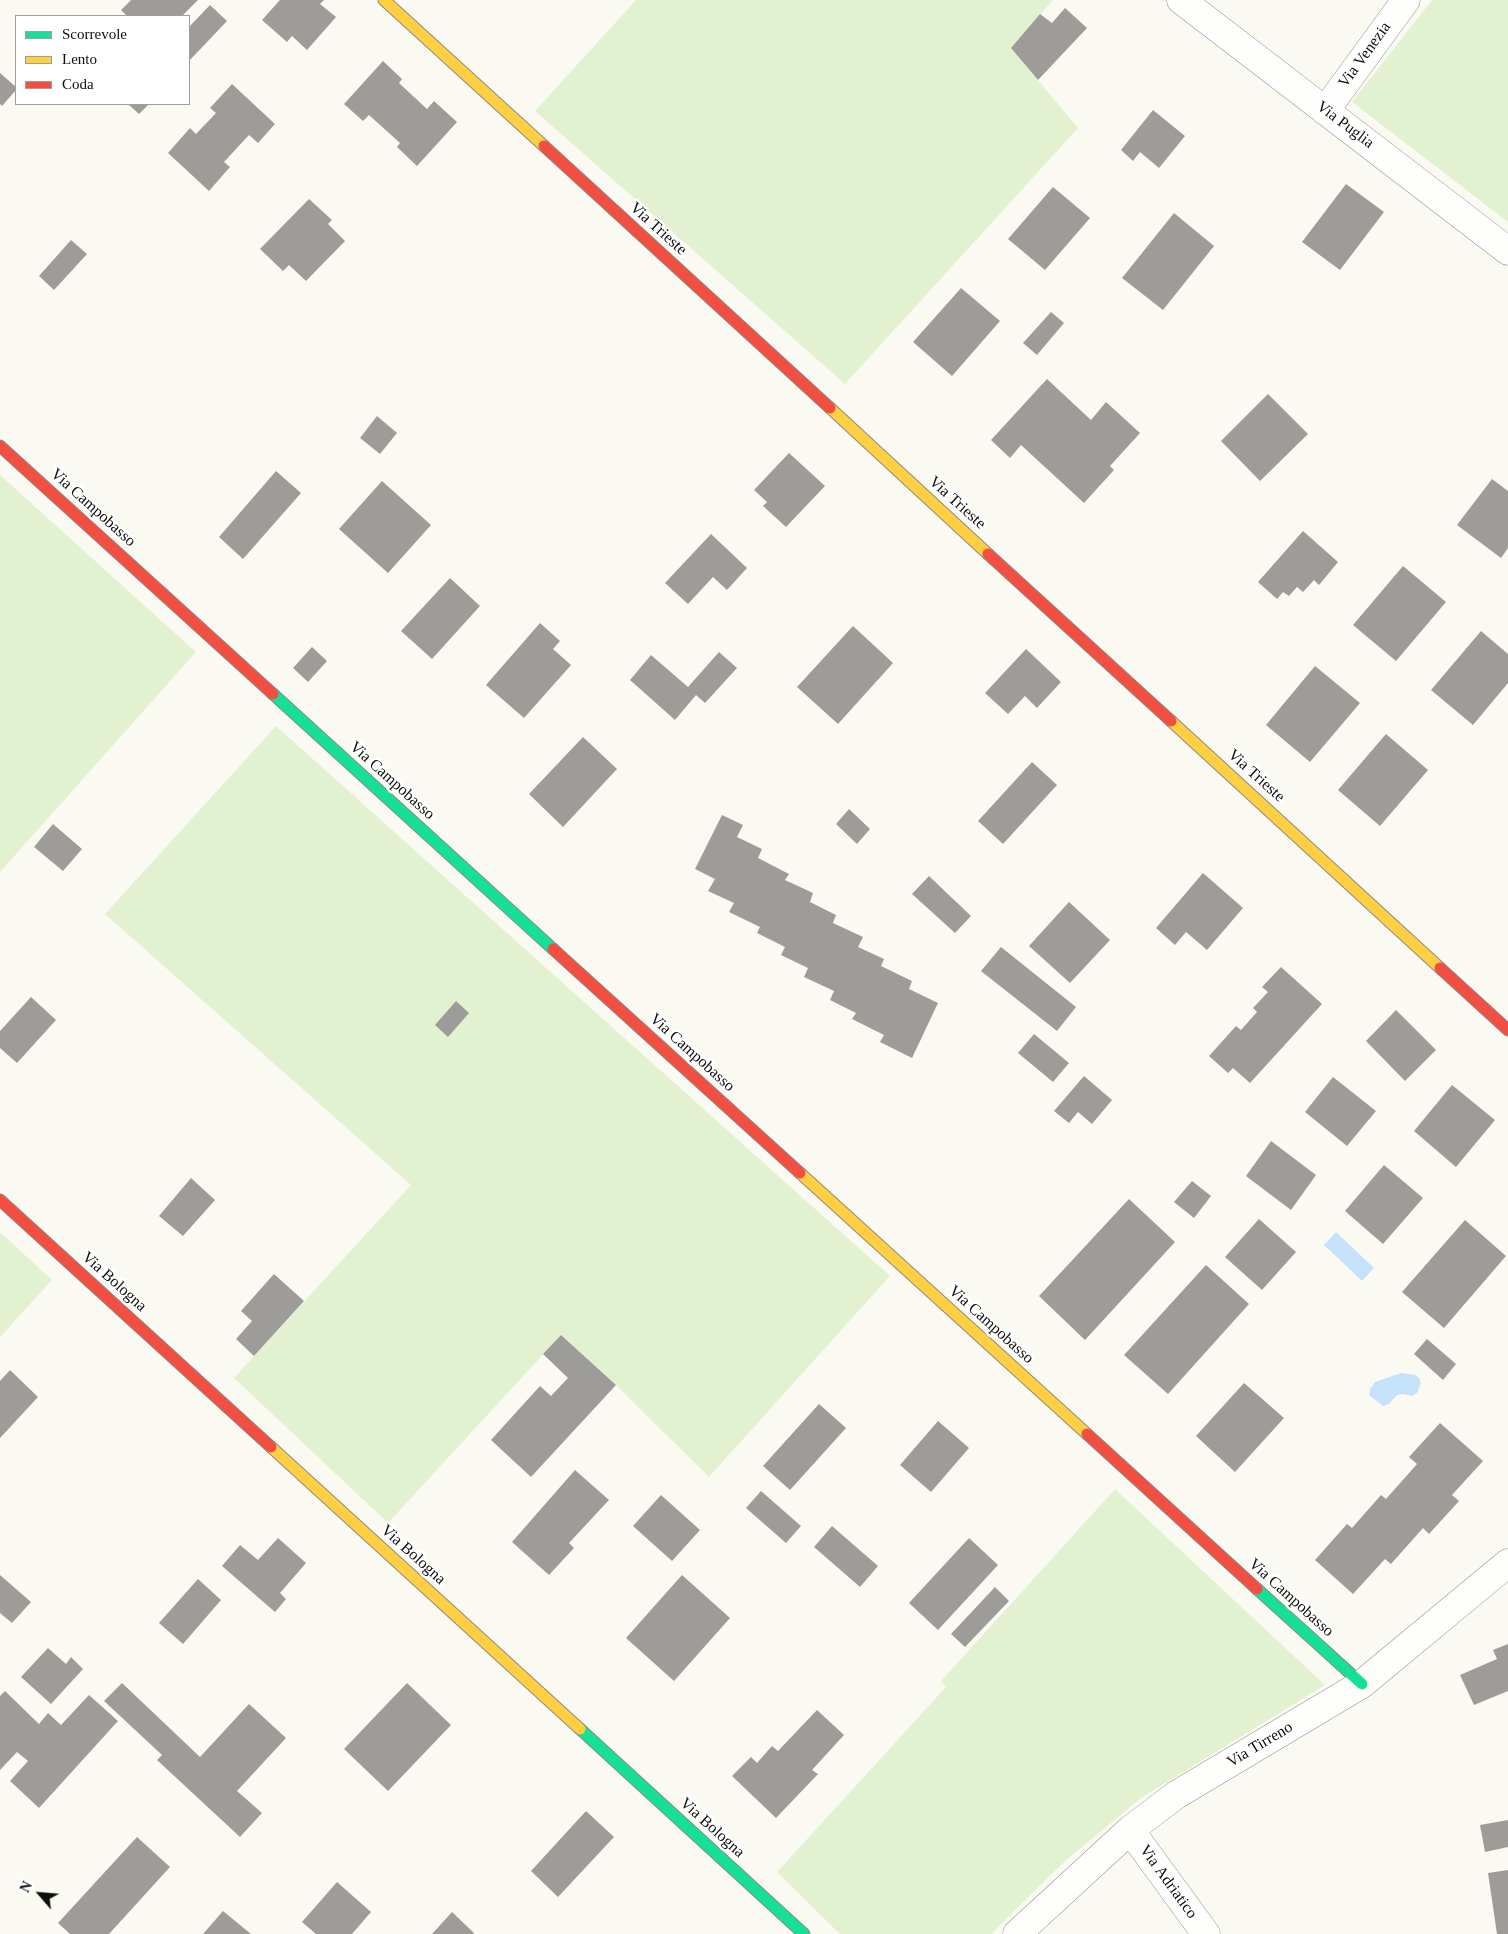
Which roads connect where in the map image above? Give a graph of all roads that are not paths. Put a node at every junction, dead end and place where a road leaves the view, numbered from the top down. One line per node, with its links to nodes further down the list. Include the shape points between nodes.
1 (384, 0): 7 (street, Via Trieste)
2 (1181, 0): 4 (street, Via Puglia)
3 (1406, 0): 4 (street, Via Venezia)
4 (1325, 110): 5 (street, Via Puglia)
5 (1508, 250)
6 (0, 446): 10 (street, Via Campobasso)
7 (1508, 1030)
8 (0, 1200): 12 (street, Via Bologna)
9 (1508, 1563): 10 (street, Via Tirreno)
10 (1362, 1684): 11 (street, Via Tirreno, via 1176,1795)
11 (1130, 1830): 13 (street, Via Tirreno); 14 (street, Via Adriatico)
12 (804, 1934)
13 (1017, 1934)
14 (1206, 1934)

